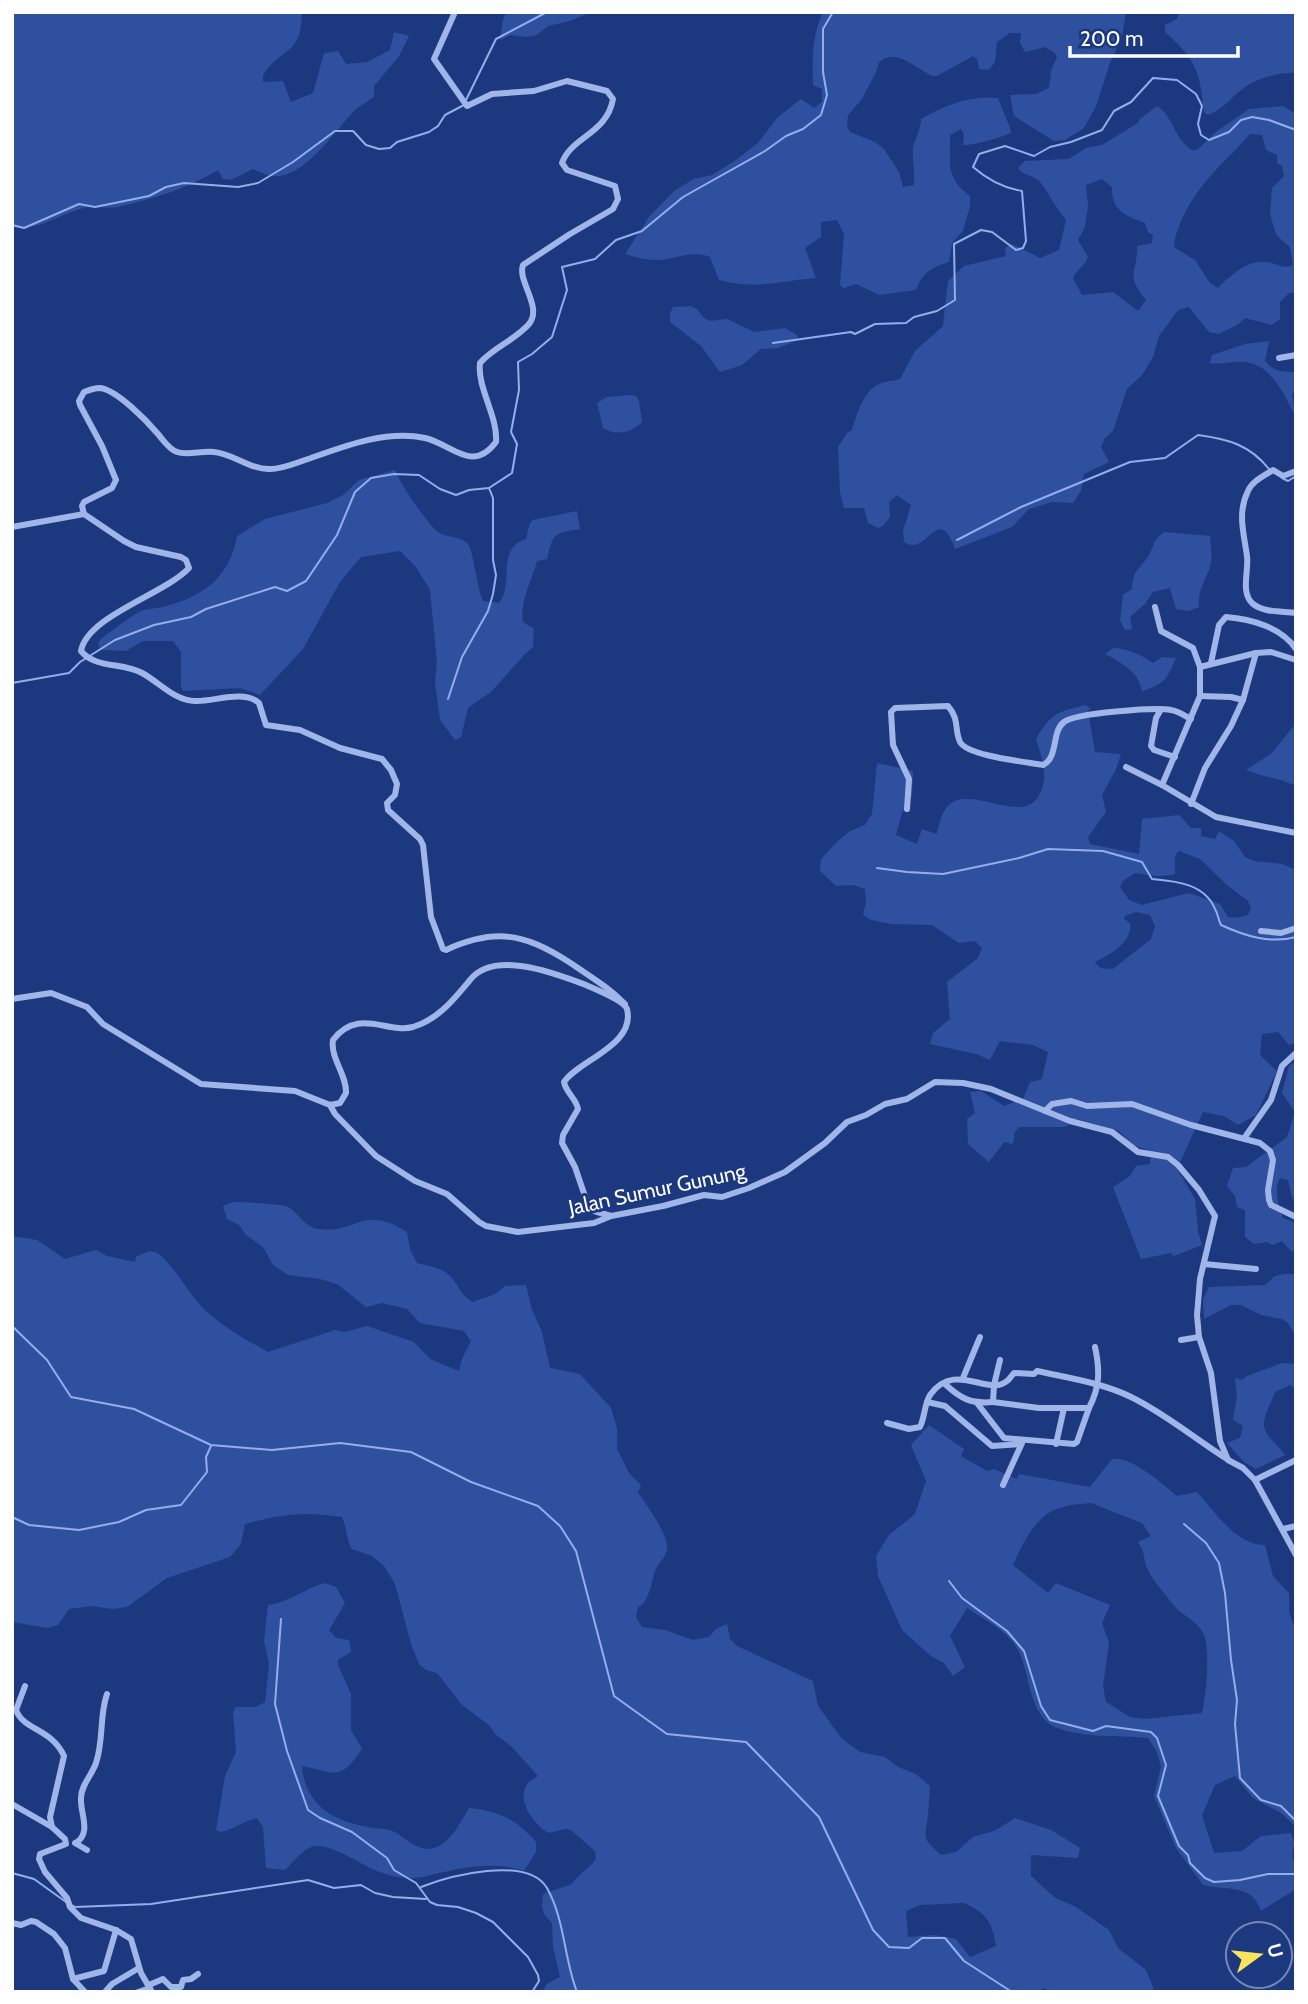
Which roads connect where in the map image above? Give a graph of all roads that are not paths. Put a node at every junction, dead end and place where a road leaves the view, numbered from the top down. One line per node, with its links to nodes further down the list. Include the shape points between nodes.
1 (454, 12): 5 (street, via 434,59 467,106 492,94 534,91 567,81 607,91 613,99 609,116 562,163 567,170 615,186 619,194 616,205 523,265 531,320 480,363 496,437 491,449 473,457 461,456 424,438 379,438 279,468 261,469 224,454 178,452 131,406 96,389 84,392 79,401 113,468 116,484 84,502)
2 (1296, 355): 3 (street)
3 (1279, 358)
4 (1296, 471): 8 (street, via 1283,476 1272,471 1250,487 1242,528 1250,600 1261,608)
5 (84, 514): 6 (street); 27 (street, via 136,547 181,557 189,568 108,617 85,641 81,648 85,655 92,661 140,672 185,700 250,698 259,703 266,725 300,730 325,743 382,760 397,784 388,810 423,845 431,917 441,947 446,950 491,936 540,945 613,991)
6 (12, 527)
7 (1155, 607): 13 (street, via 1161,631 1193,648)
8 (1296, 613)
9 (1296, 649): 12 (street, via 1272,628 1226,617 1219,625)
10 (1256, 653): 11 (street, via 1271,652); 12 (street); 15 (street)
11 (1296, 660)
12 (1211, 663): 13 (street)
13 (1200, 667): 14 (street)
14 (1200, 696): 15 (street); 17 (street)
15 (1243, 700): 21 (street, via 1205,768)
16 (1160, 711): 17 (street, via 1171,710); 18 (street, via 1151,746); 22 (street, via 1114,710 1068,719 1060,726 1050,759 1043,765 965,748 948,706 893,708 891,738 909,779)
17 (1191, 719): 18 (street)
18 (1175, 757): 20 (street)
19 (1126, 767): 20 (street)
20 (1162, 785): 21 (street)
21 (1191, 804): 23 (street, via 1216,817)
22 (907, 809)
23 (1296, 833)
24 (1296, 928): 25 (street, via 1281,933)
25 (1261, 931)
26 (12, 999): 29 (street, via 51,993 87,1007 103,1024 201,1084 295,1091)
27 (625, 1004): 29 (street, via 530,967 489,968 476,974 440,1012 416,1026 367,1023 335,1037 332,1049 347,1088 340,1103); 32 (street, via 627,1018 621,1036 564,1082 578,1110 562,1143 588,1205)
28 (1296, 1053): 31 (street, via 1282,1066 1271,1100)
29 (330, 1105): 32 (street, Jalan Sumur Gunung, via 376,1156 415,1181 447,1194 486,1226 531,1232 594,1223)
30 (1045, 1111): 31 (street, via 1052,1104 1071,1101 1087,1107 1132,1104); 32 (street, Jalan Sumur Gunung, via 982,1087 935,1082 907,1099 884,1104 848,1122 785,1172 749,1188); 34 (street, Jalan Sumur Gunung, via 1112,1132 1138,1152 1168,1157 1178,1165 1215,1216)
31 (1245, 1138): 33 (street, via 1270,1151 1271,1205)
32 (611, 1216)
33 (1296, 1217)
34 (1204, 1264): 35 (street); 36 (street, Jalan Sumur Gunung, via 1198,1294)
35 (1256, 1269)
36 (1199, 1337): 38 (street); 51 (street, Jalan Sumur Gunung, via 1211,1373)
37 (980, 1338): 41 (street)
38 (1181, 1340)
39 (1095, 1347): 44 (street)
40 (1000, 1360): 43 (street)
41 (963, 1378): 42 (street); 43 (street)
42 (945, 1384): 45 (street); 47 (street)
43 (994, 1385): 44 (street, via 1006,1382 1014,1373 1037,1371); 46 (street)
44 (1099, 1385): 49 (street); 54 (street, via 1138,1401)
45 (926, 1402): 50 (street, via 920,1427); 52 (street, via 944,1406 992,1446)
46 (993, 1402): 47 (street); 48 (street)
47 (977, 1404): 52 (street, via 1004,1438)
48 (1063, 1408): 49 (street); 53 (street)
49 (1088, 1408): 53 (street, via 1077,1441)
50 (887, 1423)
51 (1220, 1441): 54 (street); 55 (street, Jalan Sumur Gunung)
52 (1022, 1443): 53 (street); 58 (street)
53 (1056, 1444)
54 (1211, 1449): 55 (street)
55 (1228, 1460): 57 (street)
56 (1296, 1460): 57 (street)
57 (1255, 1480): 60 (street)
58 (1003, 1485)
59 (1296, 1526): 60 (street)
60 (1283, 1529): 61 (street)
61 (1296, 1555)
62 (25, 1686): 65 (street, via 18,1715 53,1738 64,1756 50,1817)
63 (107, 1694): 67 (street, via 102,1709 103,1741 82,1791 85,1819 83,1836)
64 (12, 1804): 65 (street)
65 (52, 1827): 66 (street)
66 (67, 1842): 67 (street); 70 (street, via 40,1854 45,1872 88,1922)
67 (76, 1843): 68 (street)
68 (87, 1850)
69 (12, 1923): 73 (street, via 36,1922 54,1934 65,1948)
70 (116, 1930): 71 (street, via 131,1939); 73 (street, via 104,1971)
71 (139, 1968): 74 (street); 76 (street)
72 (198, 1974): 74 (street, via 183,1980 181,1987 172,1987 163,1979)
73 (73, 1979): 75 (street)
74 (150, 1988): 77 (street)
75 (85, 1992)
76 (105, 1992)
77 (138, 1992)

